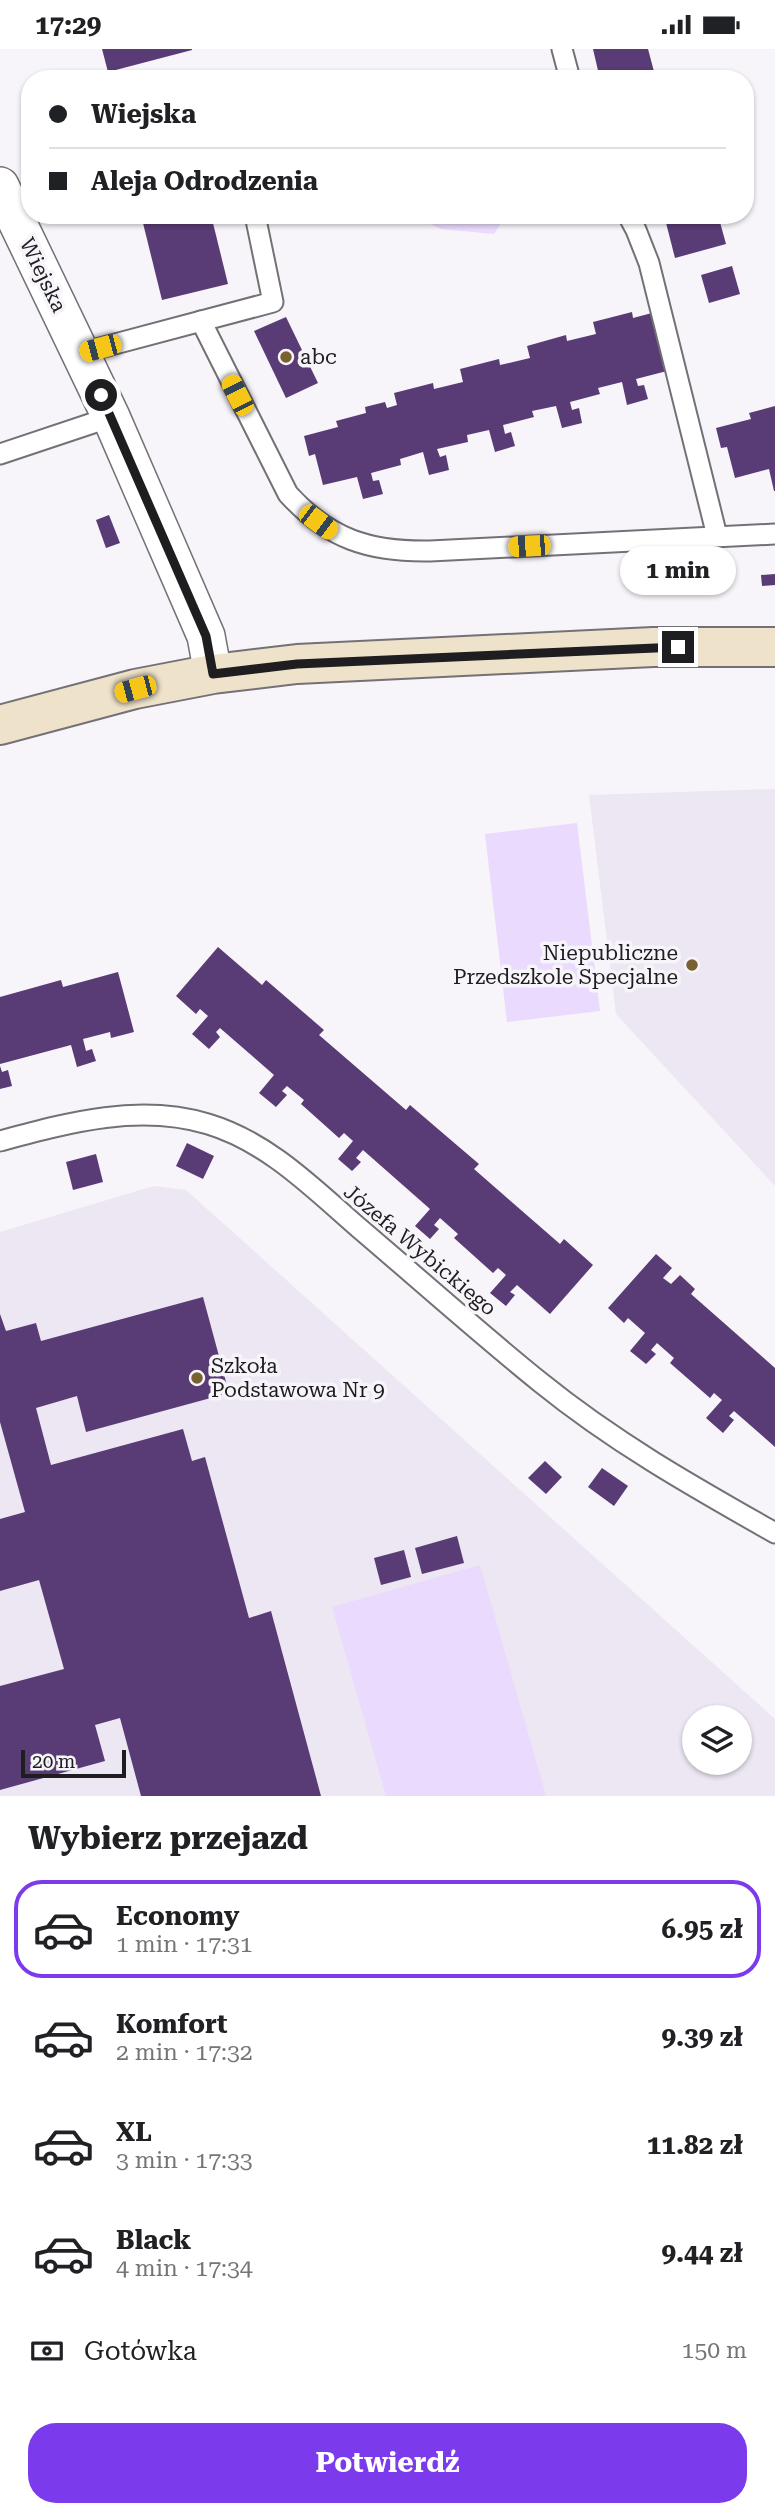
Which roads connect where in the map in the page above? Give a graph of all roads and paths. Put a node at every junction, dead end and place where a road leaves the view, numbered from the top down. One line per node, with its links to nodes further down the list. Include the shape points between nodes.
1 (562, 49): 2 (lane)
2 (568, 70)
3 (13, 197): 4 (street, Wiejska)
4 (21, 216)
5 (25, 224): 9 (street, Wiejska)
6 (257, 224): 8 (lane, via 273,302)
7 (632, 224): 13 (lane, via 649,263)
8 (201, 321): 9 (lane); 13 (lane, via 288,494 332,533 398,552)
9 (80, 353): 10 (street, Wiejska)
10 (111, 417): 11 (lane); 15 (street, Wiejska, via 206,636)
11 (0, 454)
12 (775, 534): 13 (lane)
13 (717, 536)
14 (775, 647): 15 (street, via 653,647 311,663)
15 (213, 674): 16 (street, via 135,689)
16 (0, 725)
17 (0, 1141): 18 (lane, Józefa Wybickiego, via 67,1123 119,1116 180,1118 230,1132 283,1163 540,1382 614,1439)
18 (775, 1533)

